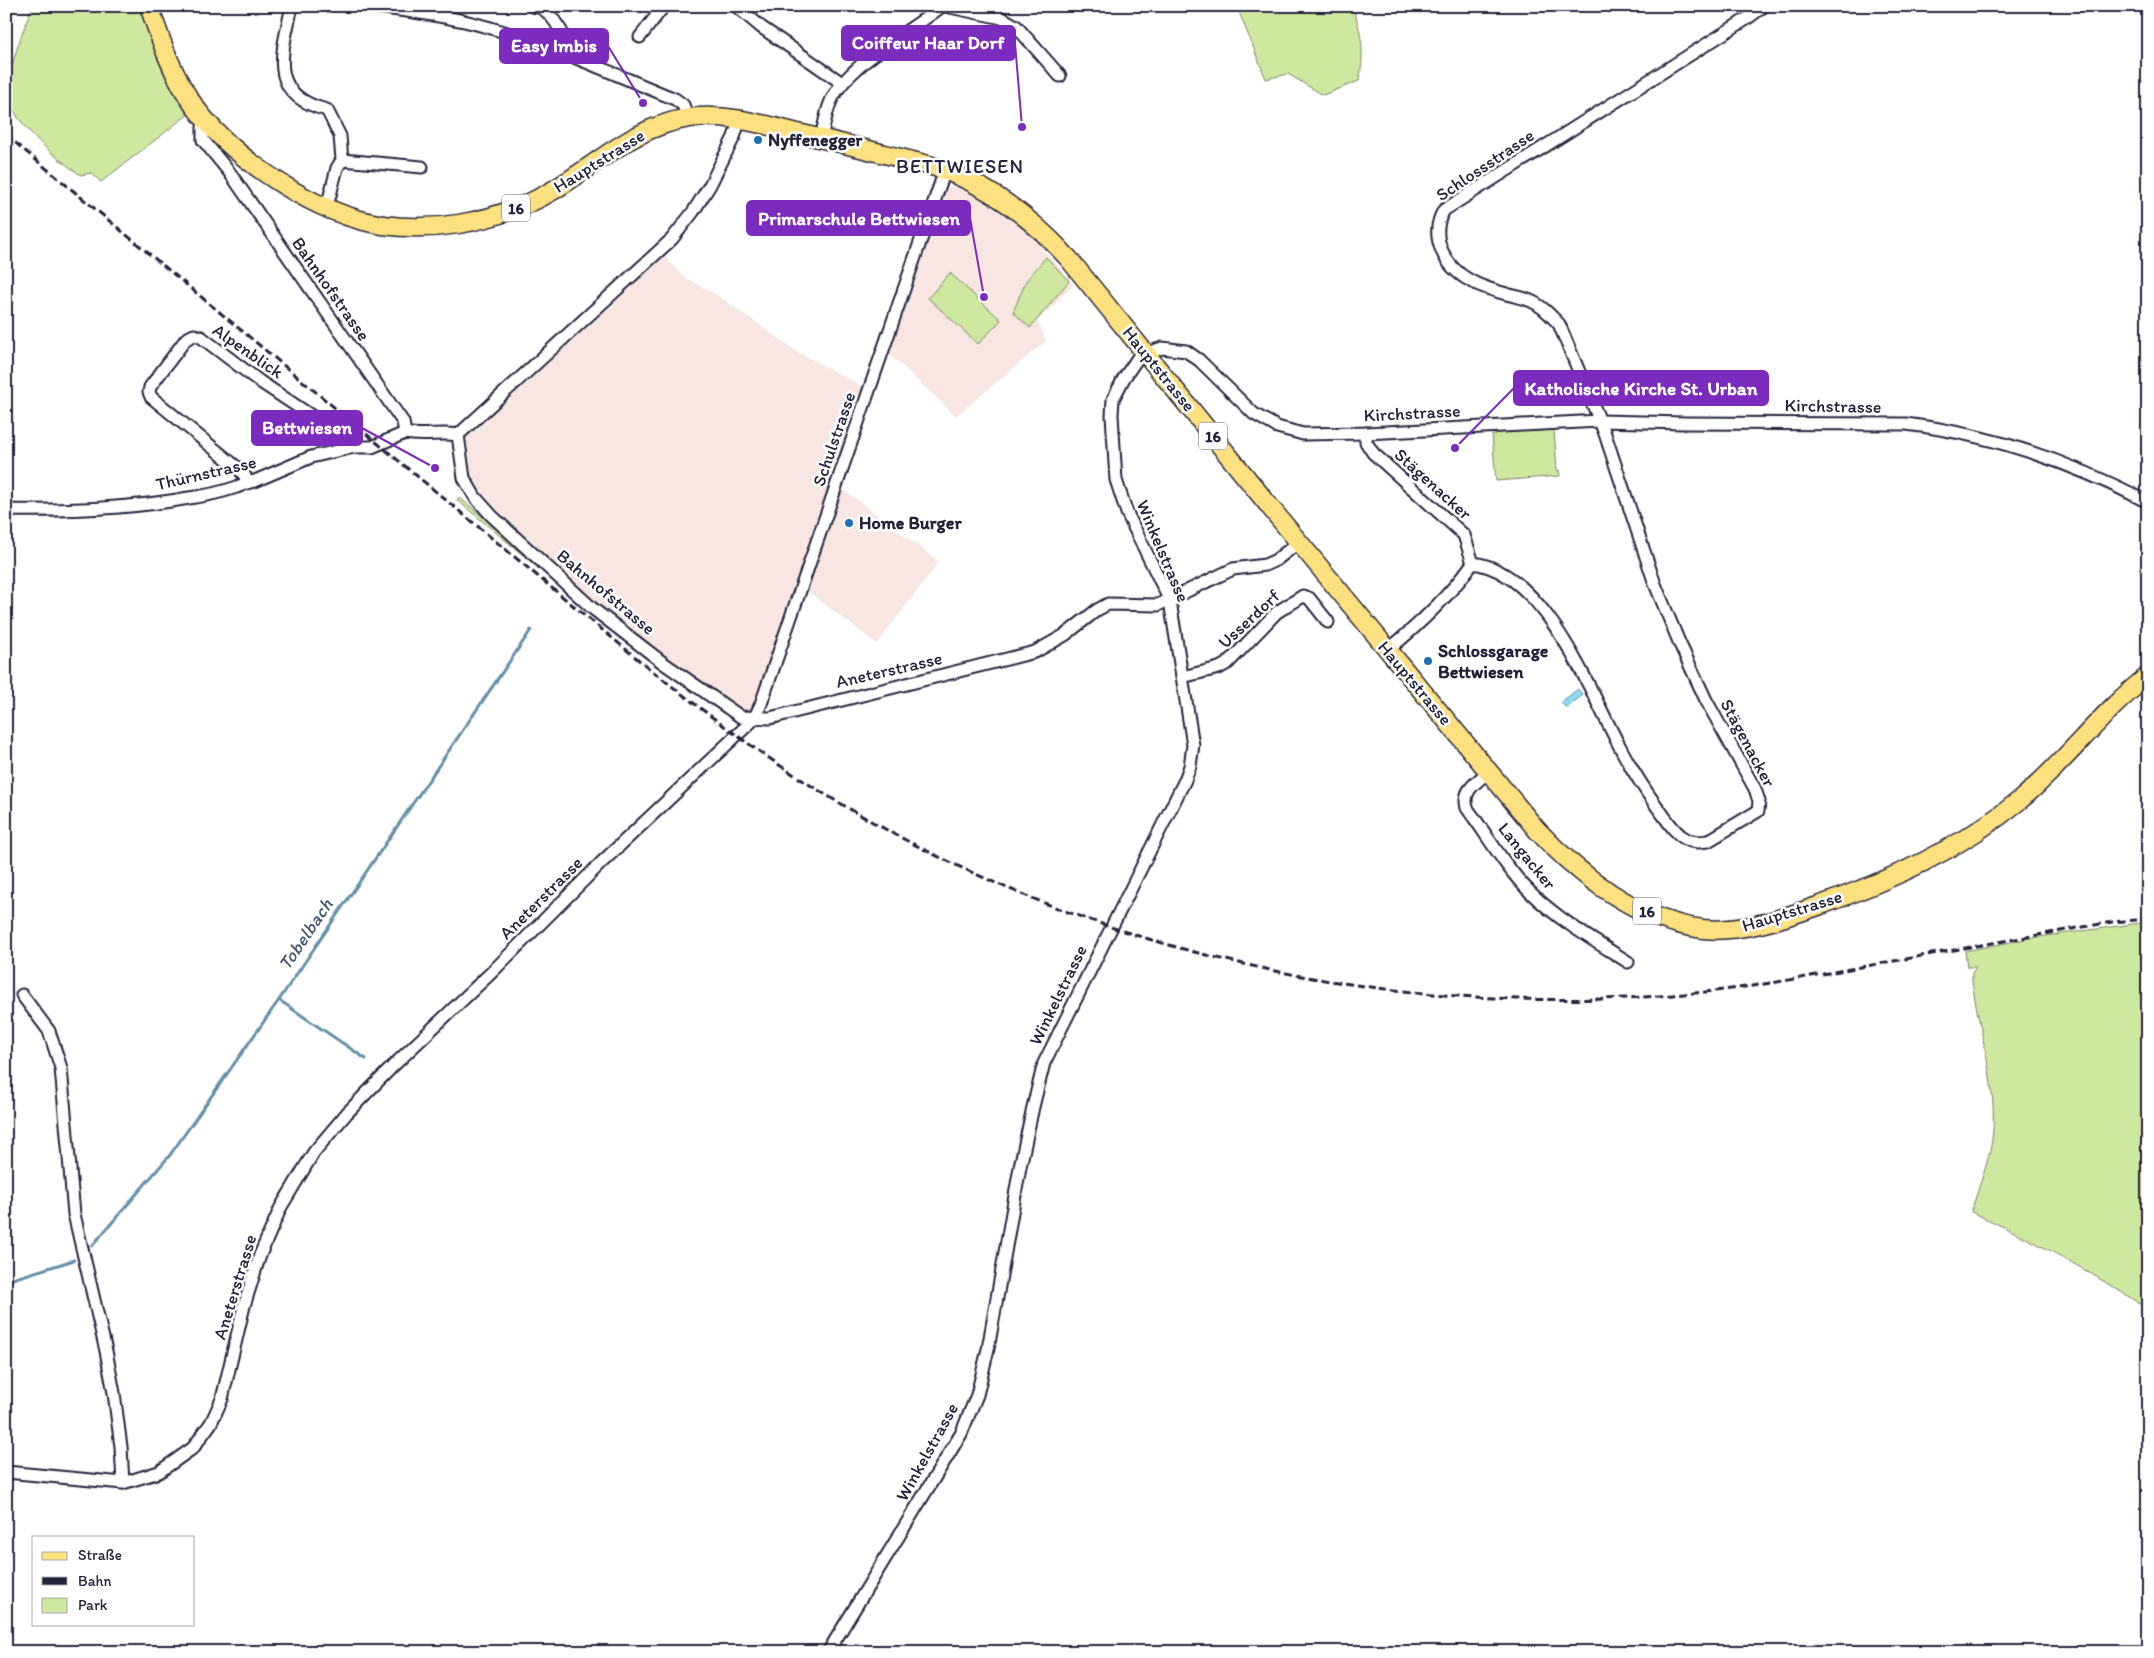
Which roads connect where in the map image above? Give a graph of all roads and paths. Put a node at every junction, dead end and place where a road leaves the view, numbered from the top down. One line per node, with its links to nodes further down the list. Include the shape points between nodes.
1 (149, 6): 15 (main road, Hauptstrasse / 16, via 176,76)
2 (292, 6): 17 (street, via 282,54 284,79 303,101 328,110 340,136)
3 (370, 6): 10 (street, via 466,21)
4 (664, 6): 9 (street)
5 (736, 6): 12 (street)
6 (943, 6): 11 (street, via 1002,18 1016,26); 12 (street, via 881,49)
7 (1764, 6): 22 (street, Schlossstrasse, via 1444,210 1438,220 1439,245 1454,270 1491,290 1532,301 1559,324)
8 (540, 7): 10 (street, via 557,24)
9 (640, 37)
10 (569, 54): 13 (street, via 675,99 683,105)
11 (1060, 76)
12 (842, 82): 16 (street, via 831,102)
13 (688, 118): 14 (main road, Hauptstrasse / 16); 20 (main road, Hauptstrasse / 16, via 644,131 550,192 489,218 433,227 397,226 368,222)
14 (740, 119): 16 (main road, Hauptstrasse / 16); 25 (street, via 710,185 672,239)
15 (208, 123): 20 (main road, Hauptstrasse / 16, via 232,148 263,172); 23 (street, Bahnhofstrasse, via 203,127 203,140 230,173 403,422)
16 (821, 138): 19 (main road, Hauptstrasse / 16)
17 (342, 160): 18 (street); 20 (street)
18 (422, 167)
19 (945, 170): 21 (main road, Hauptstrasse / 16, via 997,195 1054,241); 37 (street, Schulstrasse)
20 (327, 206)
21 (1146, 353): 24 (street, Kirchstrasse, via 1162,348 1186,351 1200,360 1254,414 1277,427 1303,434); 30 (main road, Hauptstrasse / 16); 32 (street, Winkelstrasse, via 1133,364 1113,399 1116,480 1126,513)
22 (1600, 421): 24 (street, Kirchstrasse); 28 (street, Kirchstrasse, via 1906,424 1928,427 2004,444 2058,462); 31 (street, Stägenacker, via 1658,592 1706,700 1755,789 1758,811 1708,841 1684,839 1646,792 1557,628 1540,606 1504,571)
23 (405, 433): 25 (street); 26 (street, Thürnstrasse, via 380,445)
24 (1366, 433): 31 (street, Stägenacker, via 1366,442 1373,453 1464,536)
25 (458, 435): 37 (street, Bahnhofstrasse, via 464,478 492,516 570,590 620,631 741,717)
26 (354, 447): 27 (street, Thürnstrasse, via 311,456); 27 (street, Alpenblick, via 194,335 186,339 150,387 151,398 239,469)
27 (246, 482): 29 (street, Thürnstrasse, via 238,487 157,503 50,511)
28 (2148, 502)
29 (6, 510)
30 (1299, 542): 32 (street, Aneterstrasse, via 1276,560 1233,569); 34 (main road, Hauptstrasse / 16)
31 (1474, 563): 34 (street, via 1426,618)
32 (1170, 601): 36 (street, Winkelstrasse); 37 (street, Aneterstrasse, via 1158,605 1108,604 1035,652 770,718)
33 (1328, 622): 36 (street, Usserdorf, via 1309,598 1303,596 1277,612 1228,663)
34 (1388, 650): 38 (main road, Hauptstrasse / 16)
35 (2148, 676): 38 (main road, Hauptstrasse / 16, via 2040,782 1998,818 1950,850 1851,894 1793,914 1734,929 1704,929 1676,923 1628,902 1596,883 1550,844)
36 (1182, 677): 43 (street, Winkelstrasse, via 1193,745 1190,766 1186,780 1044,1063 977,1395 961,1434)
37 (754, 719): 42 (street, Aneterstrasse, via 393,1066 314,1152 281,1207 260,1255 222,1399 211,1424 192,1448 159,1472)
38 (1488, 772): 39 (street, Langacker, via 1466,793 1465,800 1467,808 1511,869 1548,908)
39 (1628, 962)
40 (22, 995): 42 (street, via 49,1031 60,1068 74,1214 114,1393)
41 (6, 1472): 42 (street, Aneterstrasse)
42 (123, 1483)
43 (828, 1652)

